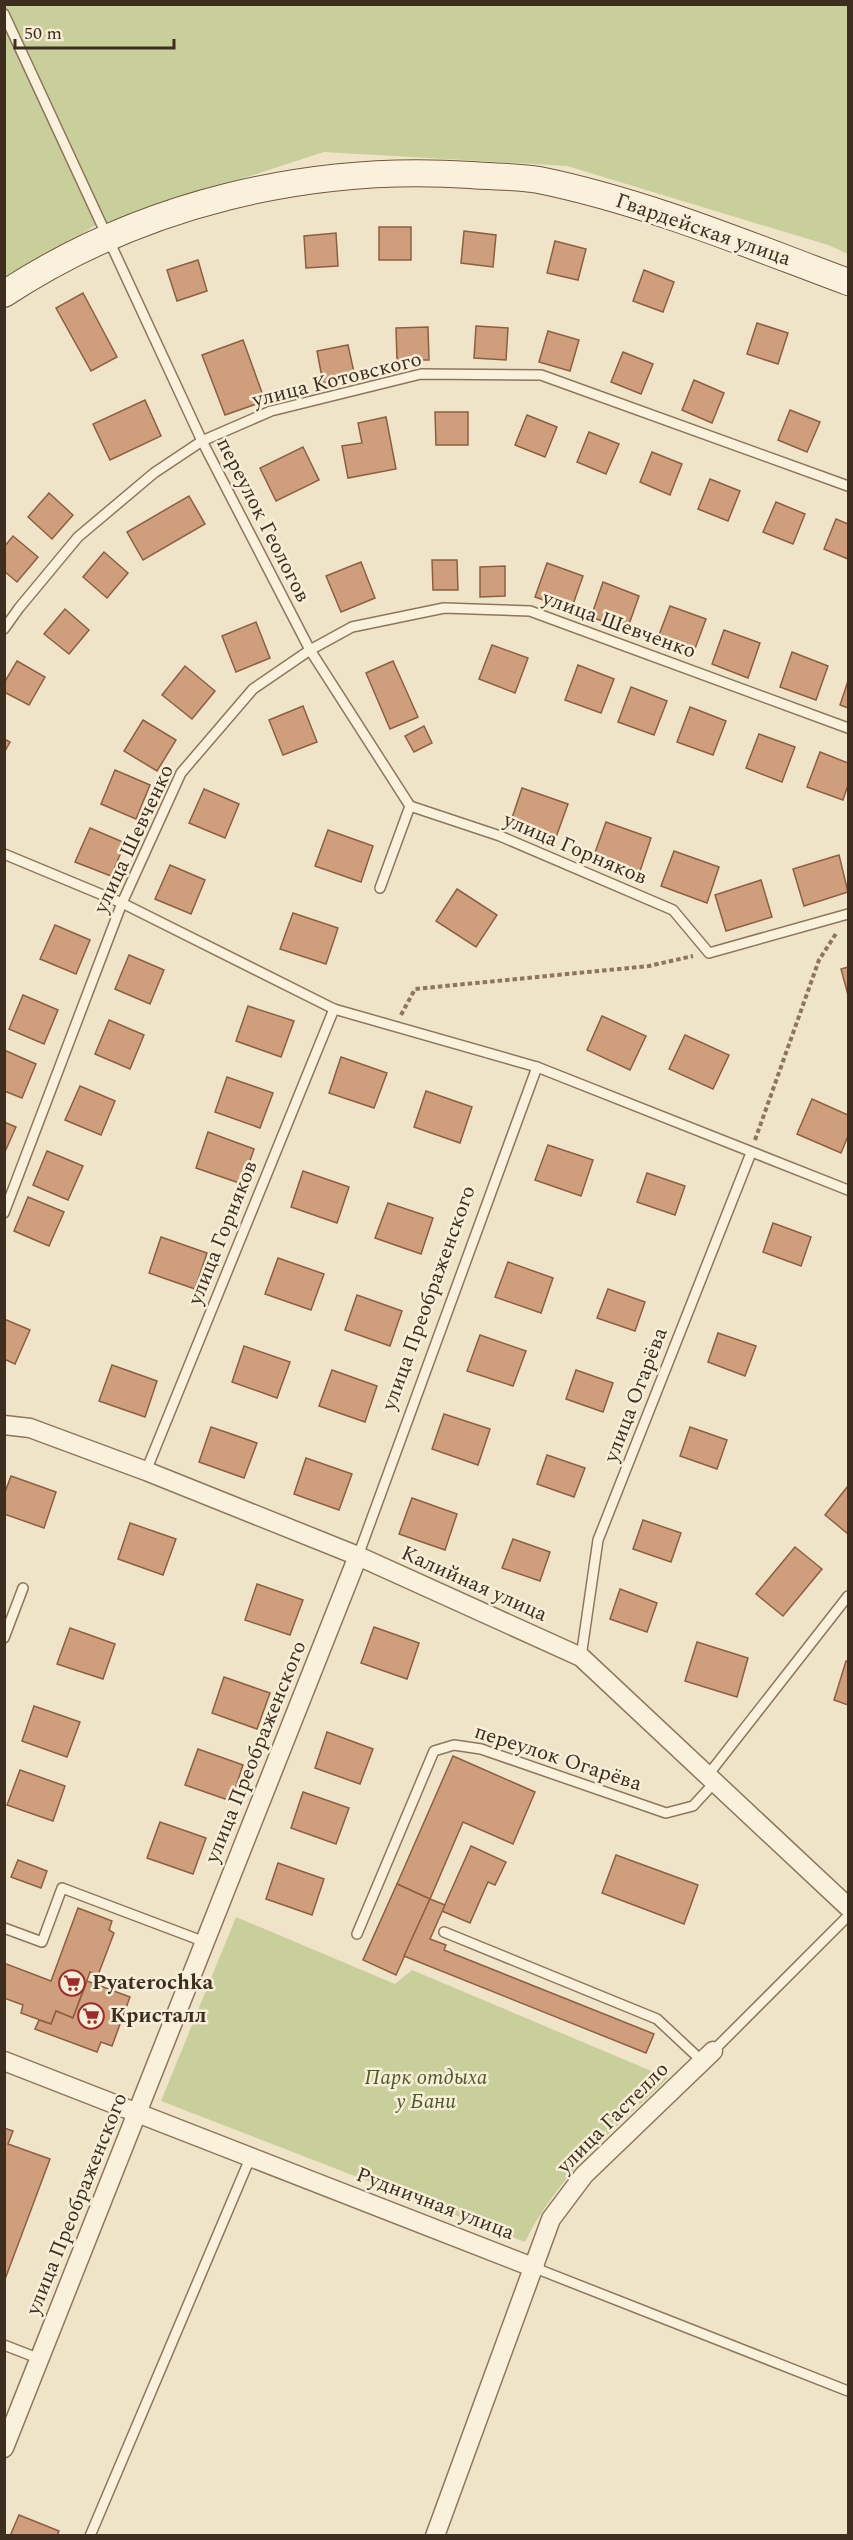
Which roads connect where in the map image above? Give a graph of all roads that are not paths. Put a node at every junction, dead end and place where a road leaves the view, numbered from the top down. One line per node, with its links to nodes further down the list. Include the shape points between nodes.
1 (4, 14): 2 (lane, переулок Геологов)
2 (109, 236): 3 (main road, Гвардейская улица, via 252,190 329,178 430,172 536,180 646,206); 4 (main road, Гвардейская улица); 5 (lane, переулок Геологов)
3 (849, 282)
4 (4, 294)
5 (202, 441): 6 (lane, улица Котовского, via 271,411 421,374 541,375); 7 (lane, улица Котовского, via 154,473 78,537); 8 (lane, переулок Геологов)
6 (849, 486)
7 (4, 629)
8 (310, 650): 9 (lane, улица Шевченко, via 352,627 444,608 530,611); 10 (lane, переулок Геологов); 13 (lane, улица Шевченко, via 253,689 181,773)
9 (849, 728)
10 (410, 806): 12 (lane); 14 (lane, улица Горняков, via 500,836 673,910 709,953)
11 (4, 854): 13 (lane)
12 (380, 888)
13 (122, 903): 15 (lane); 19 (lane, улица Шевченко)
14 (848, 914)
15 (334, 1009): 16 (lane); 21 (lane, улица Горняков)
16 (537, 1067): 17 (lane); 22 (lane, улица Преображенского)
17 (751, 1153): 18 (lane); 26 (lane, улица Огарёва, via 598,1540)
18 (849, 1190)
19 (4, 1213)
20 (4, 1425): 21 (street, Калийная улица, via 30,1428)
21 (146, 1471): 22 (street, Калийная улица)
22 (358, 1556): 26 (street, Калийная улица); 33 (street, улица Преображенского)
23 (23, 1588): 25 (lane)
24 (849, 1596): 27 (lane, переулок Огарёва)
25 (4, 1638)
26 (581, 1657): 27 (street, Калийная улица)
27 (711, 1779): 28 (street, Калийная улица); 32 (lane, переулок Огарёва, via 693,1806 666,1813 481,1749 454,1745 434,1751)
28 (849, 1907)
29 (849, 1916): 34 (lane, улица Гастелло)
30 (4, 1928): 33 (lane, via 42,1942 62,1888)
31 (444, 1932): 34 (lane, via 657,2019)
32 (357, 1934)
33 (205, 1942): 36 (street, улица Преображенского)
34 (707, 2056): 38 (street, улица Гастелло, via 584,2175 551,2219)
35 (4, 2061): 36 (street, Рудничная улица)
36 (138, 2113): 37 (street, Рудничная улица); 40 (street, улица Преображенского)
37 (251, 2156): 38 (street, Рудничная улица); 43 (lane)
38 (535, 2268): 41 (lane, Рудничная улица); 44 (street, улица Гастелло)
39 (4, 2345): 40 (lane)
40 (40, 2359): 42 (street, улица Преображенского)
41 (849, 2391)
42 (4, 2448)
43 (90, 2535)
44 (435, 2535)

